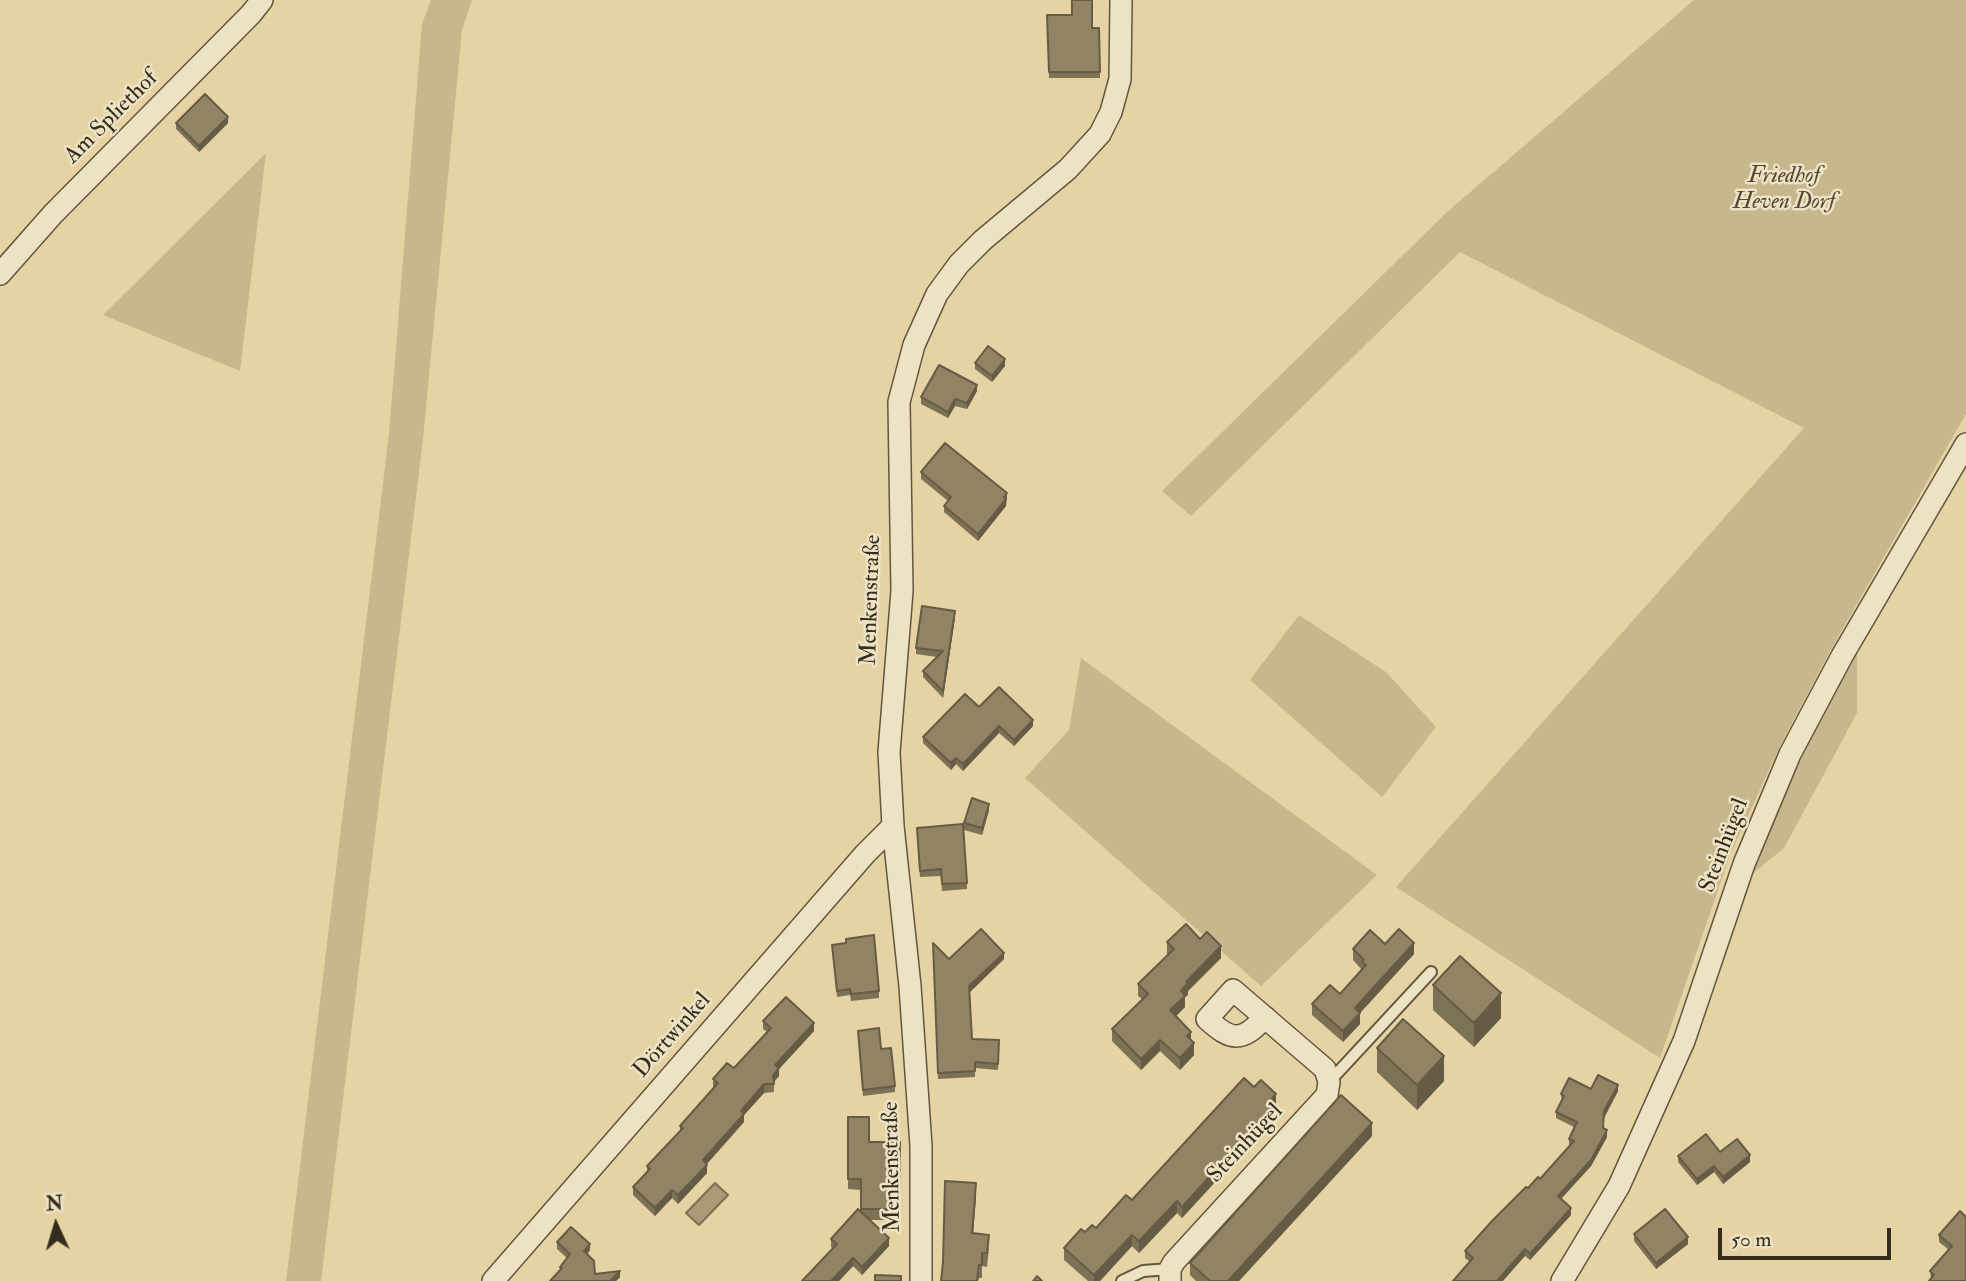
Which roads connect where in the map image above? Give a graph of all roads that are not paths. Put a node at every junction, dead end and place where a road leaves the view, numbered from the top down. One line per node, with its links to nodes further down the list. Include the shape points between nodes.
1 (262, 0): 3 (street, Am Spliethof)
2 (1121, 0): 6 (street, Menkenstraße, via 1120,79 1100,134 1068,169 959,264 937,294 914,345 899,402 902,591 889,741)
3 (0, 274)
4 (1966, 444): 5 (street, Steinhügel)
5 (1959, 471): 14 (street, Steinhügel, via 1842,656 1790,754 1744,864 1684,1041 1619,1186)
6 (893, 826): 11 (street, Dörtwinkel); 12 (street, Menkenstraße, via 921,1146)
7 (1431, 972): 9 (lane)
8 (1265, 1017): 9 (street, via 1325,1069)
9 (1329, 1082): 10 (street, Steinhügel, via 1327,1096 1174,1262)
10 (1170, 1275): 13 (lane, via 1143,1271)
11 (493, 1281)
12 (921, 1281)
13 (1122, 1281)
14 (1562, 1281)

